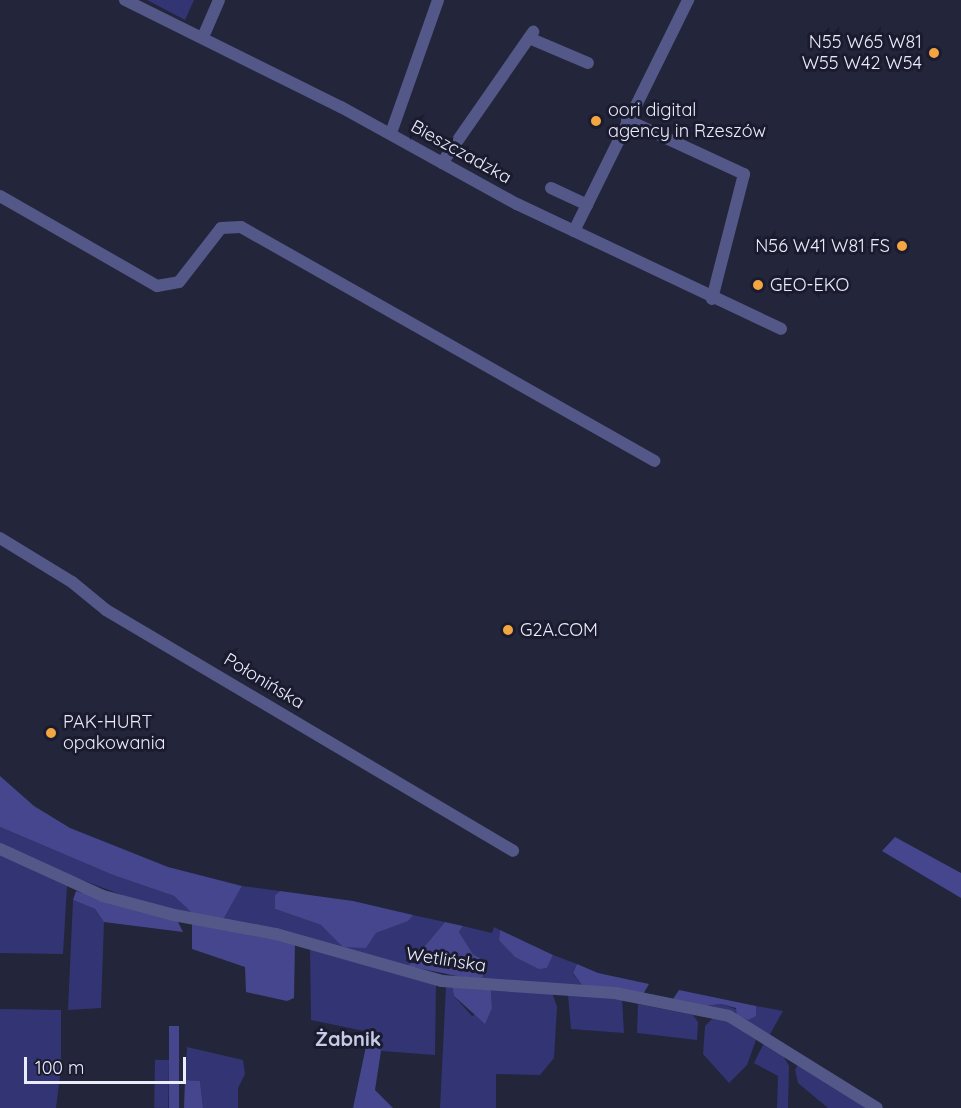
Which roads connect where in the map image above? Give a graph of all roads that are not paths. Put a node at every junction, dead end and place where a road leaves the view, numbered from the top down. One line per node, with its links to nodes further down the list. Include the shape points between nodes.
1 (125, 0): 5 (street, Bieszczadzka)
2 (219, 0): 5 (street)
3 (438, 0): 8 (street)
4 (688, 0): 7 (street)
5 (203, 37): 8 (street, Bieszczadzka)
6 (588, 63): 9 (street, via 531,35)
7 (627, 120): 12 (street); 14 (street, via 744,174)
8 (391, 134): 9 (street, Bieszczadzka)
9 (442, 164): 13 (street, Bieszczadzka)
10 (550, 188): 12 (street)
11 (0, 196): 16 (street, via 157,286 170,286 184,278 221,228 241,227)
12 (587, 205): 13 (street)
13 (574, 231): 14 (street, Bieszczadzka)
14 (712, 299): 15 (street, Bieszczadzka)
15 (781, 329)
16 (654, 461)
17 (0, 538): 19 (street, Połonińska, via 72,582 106,610)
18 (0, 849): 20 (street, Wetlińska, via 103,896 174,915 276,934 433,978 615,993 729,1016)
19 (513, 850)
20 (877, 1108)

